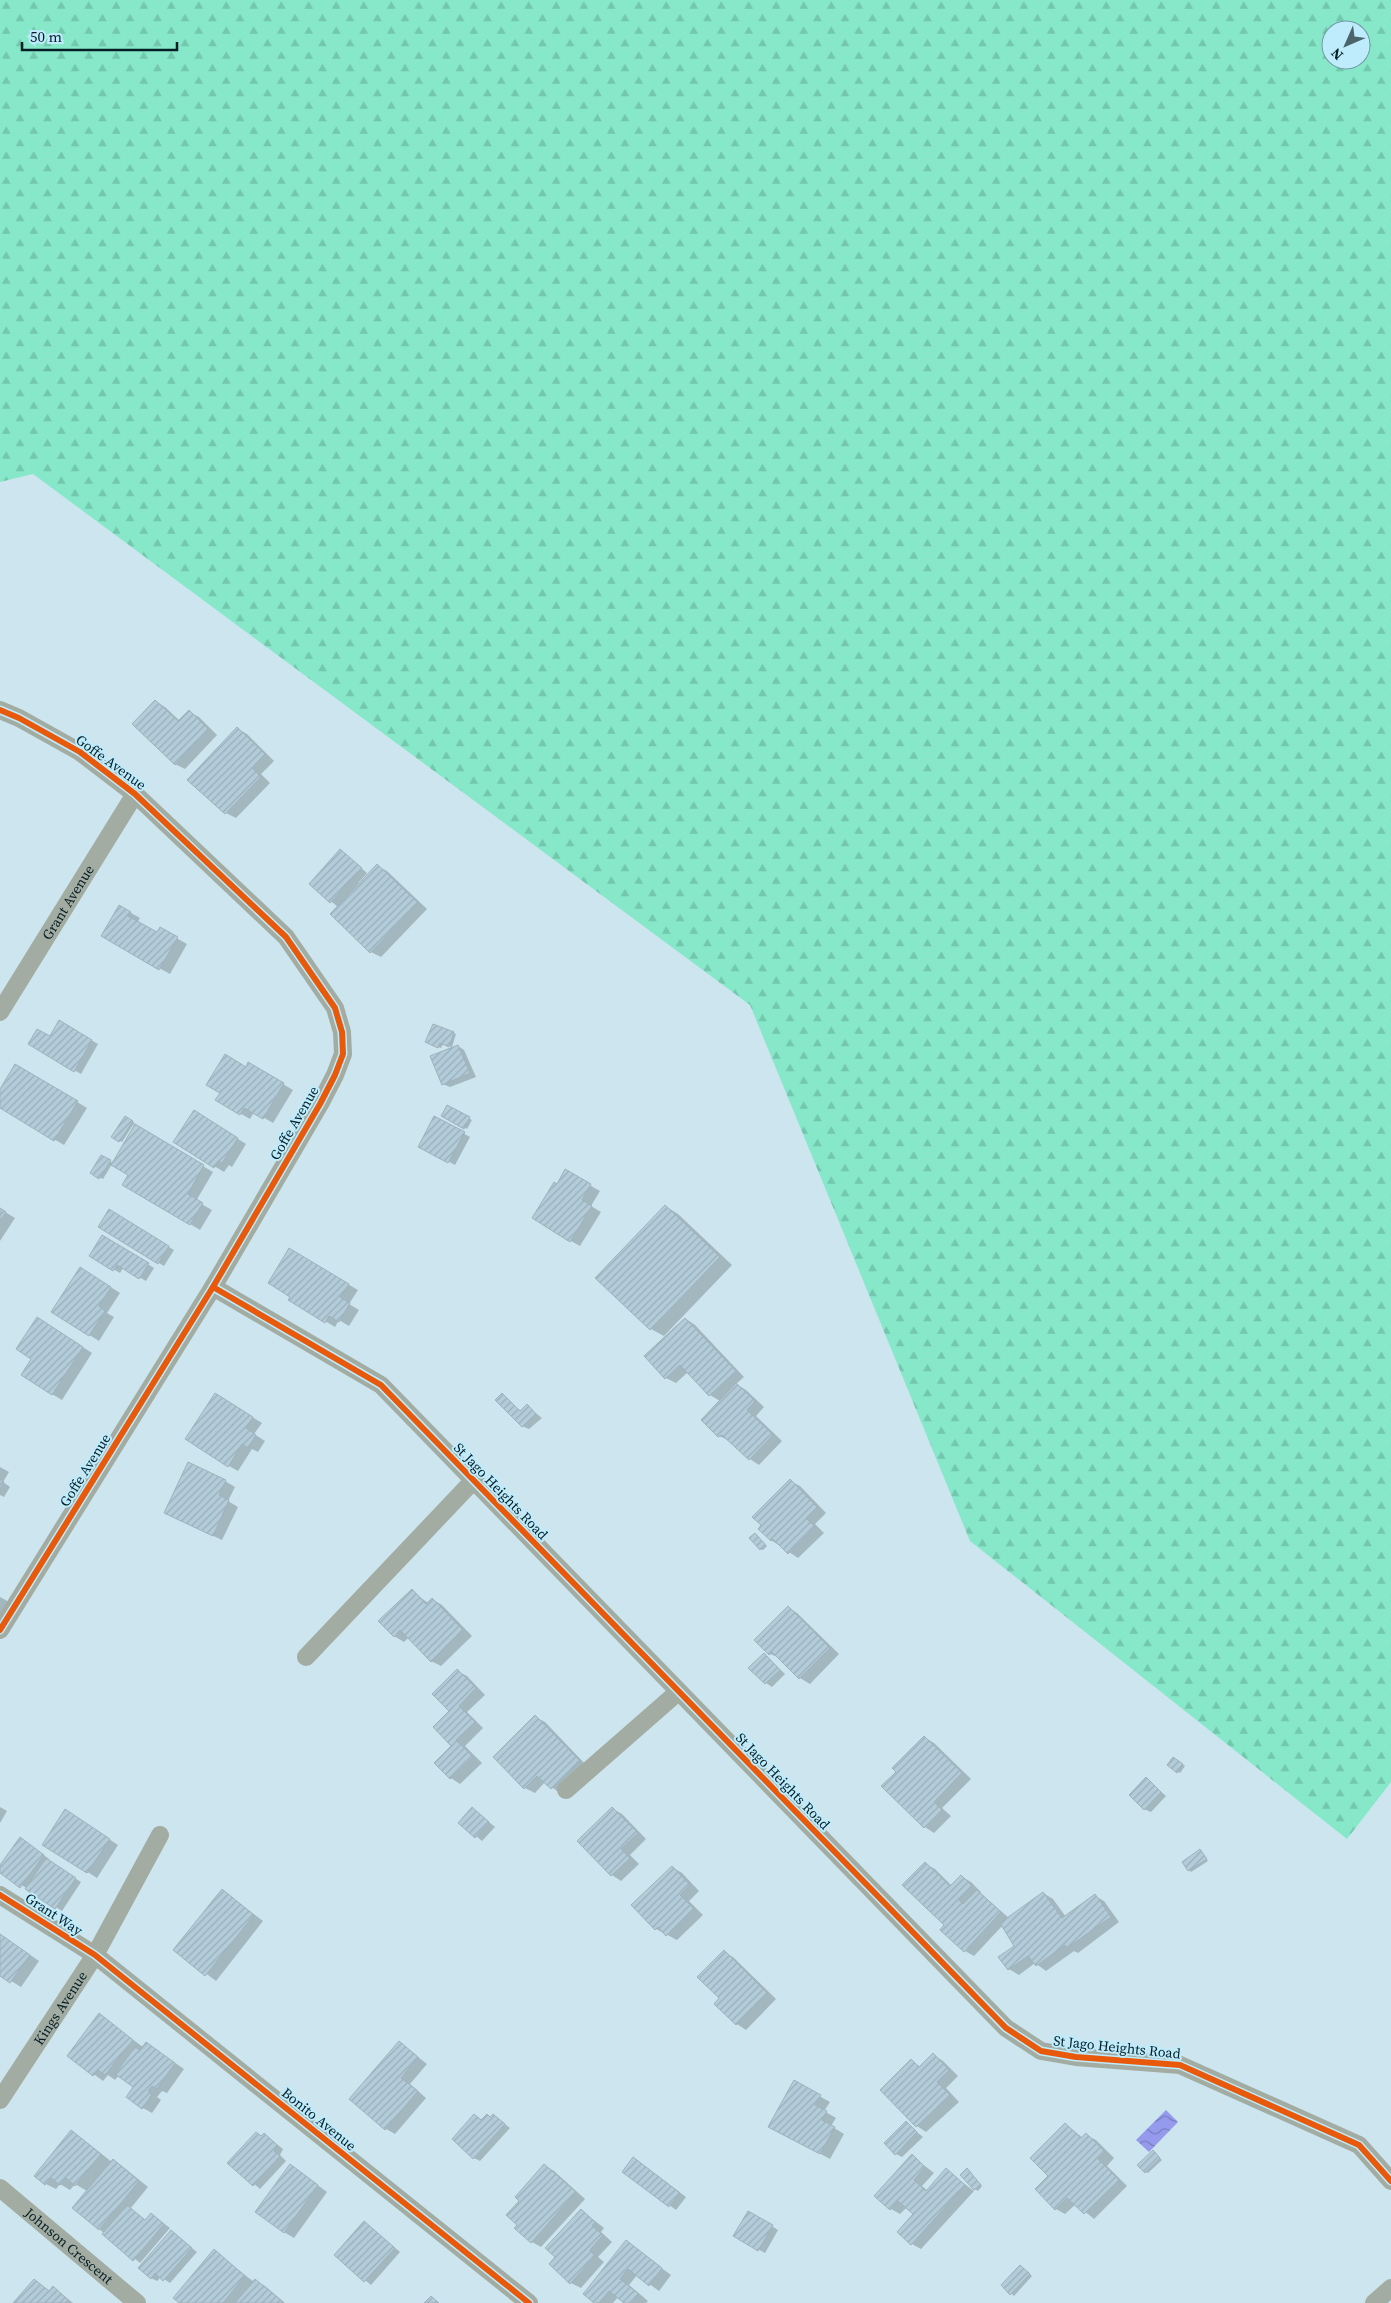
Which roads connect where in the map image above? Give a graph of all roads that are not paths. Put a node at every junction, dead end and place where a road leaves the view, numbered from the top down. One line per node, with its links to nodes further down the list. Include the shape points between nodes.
1 (0, 710): 2 (street, Goffe Avenue, via 80,752)
2 (135, 794): 3 (street, Grant Avenue); 4 (street, Goffe Avenue, via 286,937 331,1001 342,1032 343,1054 335,1075)
3 (0, 1012)
4 (213, 1287): 5 (street, St Jago Heights Road, via 381,1386); 6 (street, Goffe Avenue)
5 (473, 1481): 7 (street); 8 (street, St Jago Heights Road)
6 (0, 1630)
7 (306, 1657)
8 (678, 1692): 9 (street); 14 (street, St Jago Heights Road, via 1006,2028 1041,2051 1180,2065 1359,2145)
9 (566, 1790)
10 (160, 1835): 12 (street, Kings Avenue)
11 (0, 1895): 12 (street, Grant Way)
12 (95, 1955): 13 (street, Kings Avenue); 18 (street, Bonito Avenue)
13 (0, 2100)
14 (1391, 2181)
15 (0, 2188): 17 (street, Johnson Crescent)
16 (1391, 2288): 19 (street)
17 (137, 2303)
18 (528, 2303)
19 (1374, 2303)

